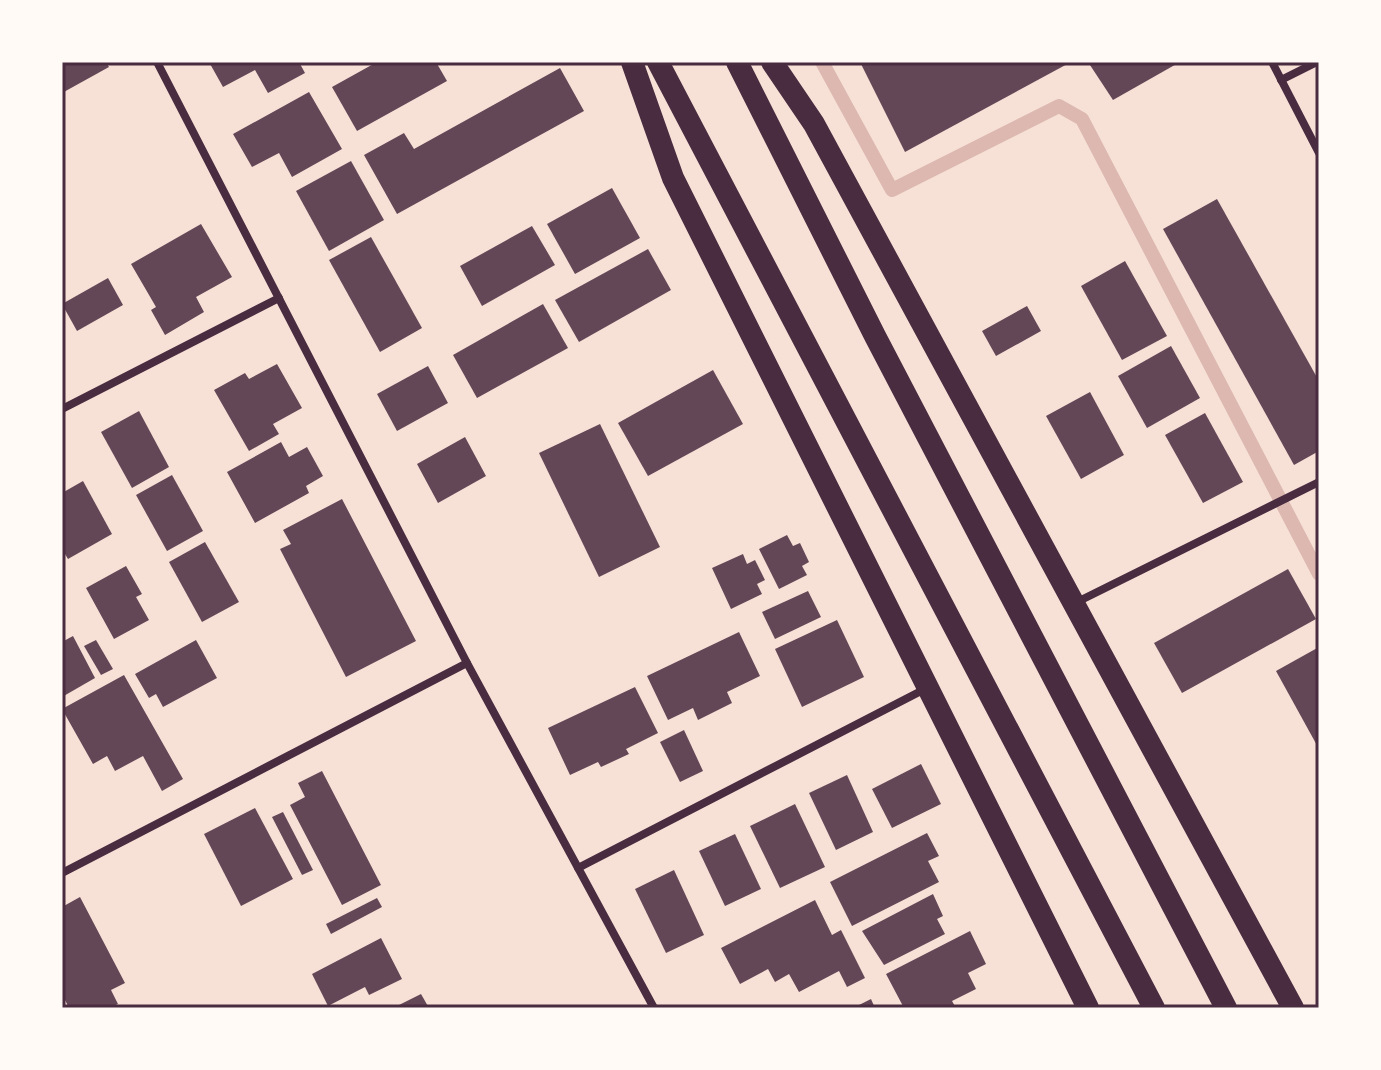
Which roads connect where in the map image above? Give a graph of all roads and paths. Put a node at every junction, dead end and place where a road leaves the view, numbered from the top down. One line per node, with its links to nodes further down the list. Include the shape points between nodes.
1 (157, 62): 10 (street)
2 (632, 62): 15 (highway, via 673,178)
3 (658, 62): 20 (highway)
4 (737, 62): 21 (highway)
5 (772, 62): 13 (highway, via 814,124)
6 (1272, 62): 8 (street)
7 (1317, 62): 8 (street)
8 (1281, 80): 9 (street)
9 (1319, 153)
10 (279, 298): 11 (street); 14 (street)
11 (62, 409)
12 (1319, 482): 13 (street)
13 (1074, 604): 22 (highway)
14 (467, 663): 16 (street); 17 (street)
15 (929, 686): 16 (street); 19 (highway)
16 (578, 868): 18 (street)
17 (62, 873)
18 (654, 1008)
19 (1088, 1008)
20 (1154, 1008)
21 (1226, 1008)
22 (1293, 1008)

